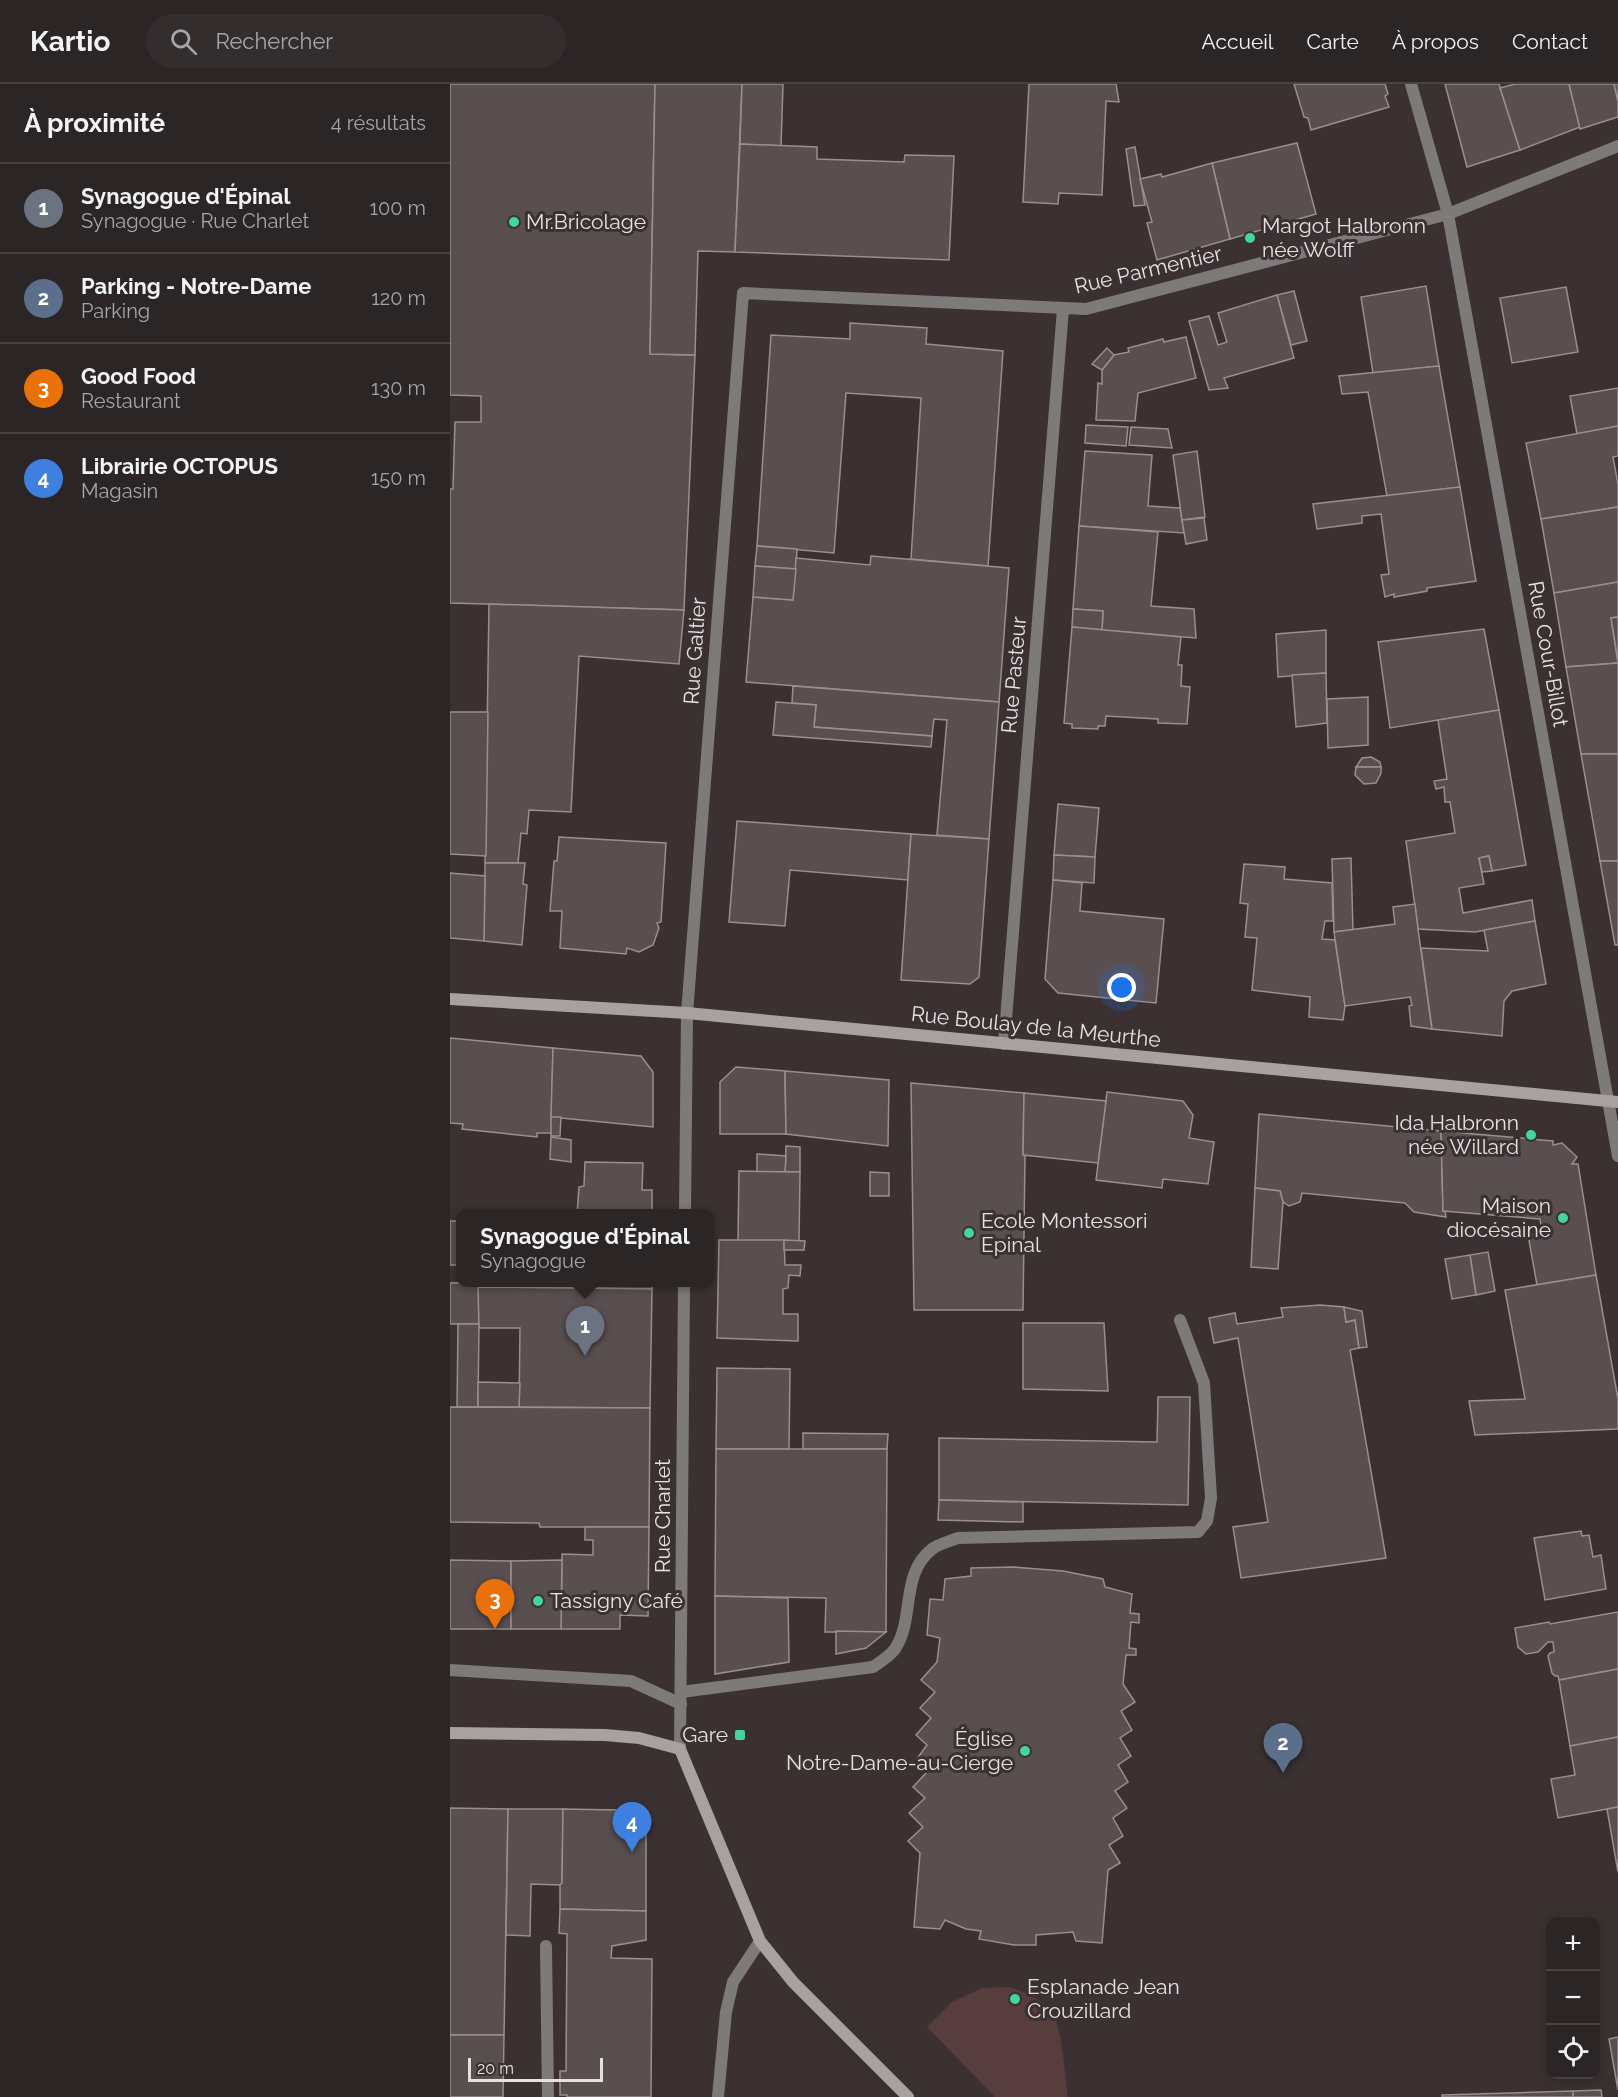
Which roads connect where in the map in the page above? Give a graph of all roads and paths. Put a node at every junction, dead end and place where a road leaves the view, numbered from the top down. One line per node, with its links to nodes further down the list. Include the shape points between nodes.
1 (1412, 84): 3 (street, Rue Cour-Billot)
2 (1618, 146): 3 (street)
3 (1448, 214): 5 (street, Rue Parmentier, via 1086,309); 9 (street, Rue Cour-Billot)
4 (743, 293): 5 (street, Rue Parmentier); 7 (street, Rue Galtier)
5 (1063, 309): 8 (street, Rue Pasteur)
6 (450, 999): 7 (main road, Rue Boulay de la Meurthe)
7 (687, 1013): 8 (main road, Rue Boulay de la Meurthe); 11 (street)
8 (1004, 1044): 9 (main road, Rue Boulay de la Meurthe)
9 (1614, 1102): 10 (street, Rue Cour-Billot)
10 (1618, 1156)
11 (685, 1209)
12 (684, 1287): 15 (street, Rue Charlet)
13 (1180, 1320): 15 (street, via 1204,1383 1210,1498 1207,1521 1198,1532 958,1538 933,1548 920,1562 912,1580 903,1634 894,1652 873,1667)
14 (450, 1670): 15 (street, via 631,1681)
15 (681, 1698): 17 (street, Rue Charlet)
16 (450, 1733): 17 (main road, via 605,1735 639,1738)
17 (680, 1749): 18 (main road)
18 (760, 1941): 21 (street, via 733,1982 726,2012); 22 (main road, via 794,1982)
19 (546, 1946): 20 (street)
20 (548, 2097)
21 (718, 2097)
22 (908, 2097)

